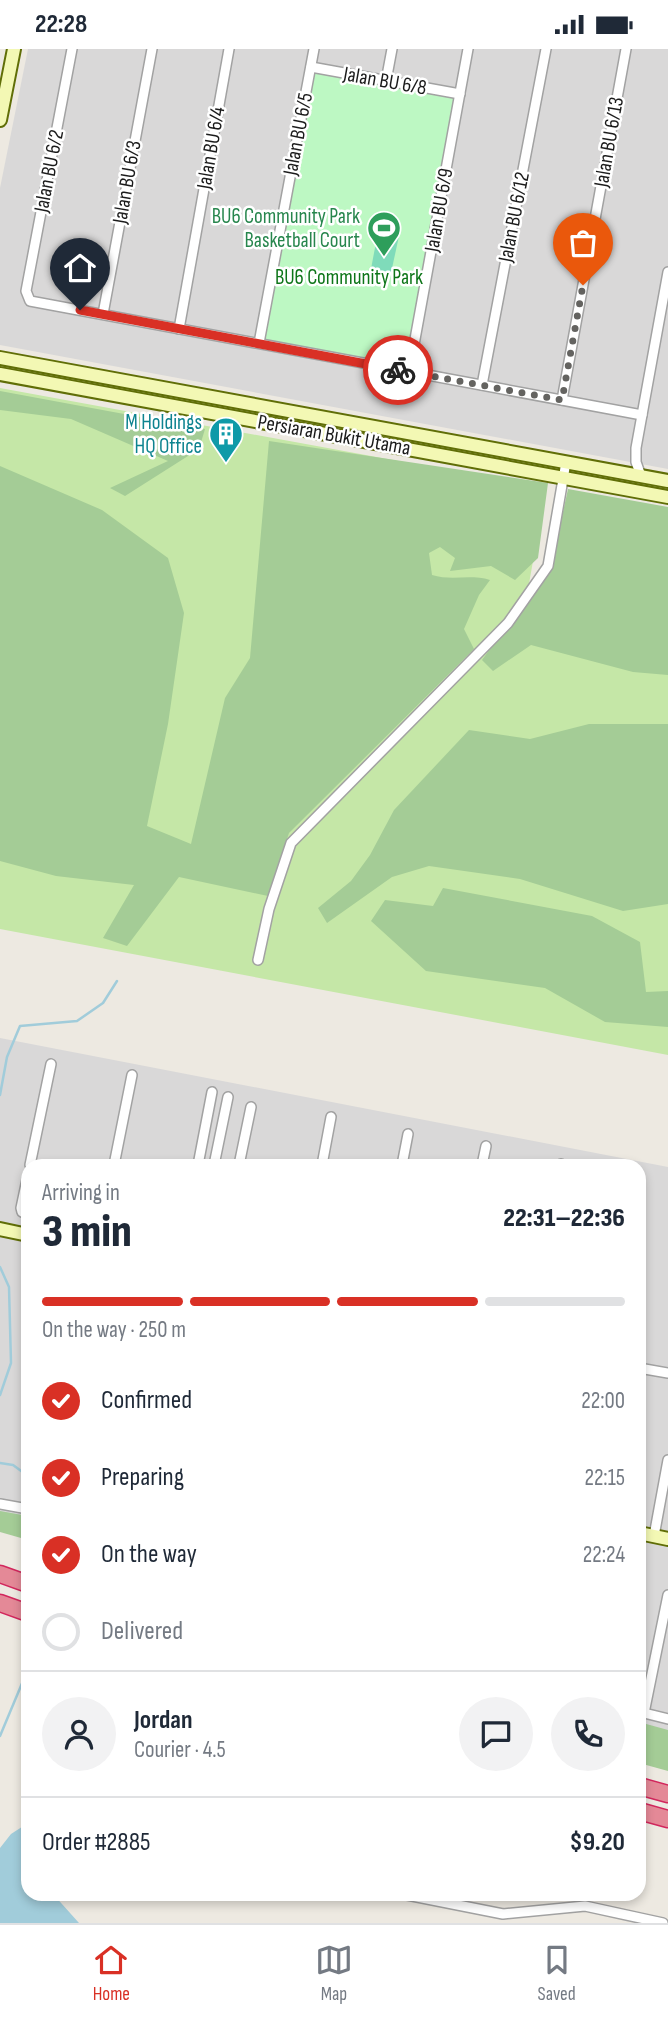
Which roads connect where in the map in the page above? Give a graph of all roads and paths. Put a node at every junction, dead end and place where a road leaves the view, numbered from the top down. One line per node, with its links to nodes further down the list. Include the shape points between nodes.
1 (14, 49): 13 (street)
2 (72, 49): 15 (street, Jalan BU 6/2, via 26,295 34,302)
3 (152, 49): 15 (street, Jalan BU 6/3)
4 (229, 49): 16 (street, Jalan BU 6/4)
5 (314, 49): 10 (street, Jalan BU 6/5)
6 (392, 49): 11 (street)
7 (468, 49): 12 (street, Jalan BU 6/9)
8 (546, 49): 21 (street, Jalan BU 6/12)
9 (626, 49): 22 (street, Jalan BU 6/13)
10 (311, 67): 11 (street, Jalan BU 6/8); 17 (street, Jalan BU 6/5)
11 (386, 81): 12 (street, Jalan BU 6/8)
12 (460, 94): 19 (street, Jalan BU 6/9)
13 (0, 121)
14 (668, 272): 23 (street)
15 (103, 314): 16 (street, Jalan BU 6/2)
16 (179, 329): 17 (street, Jalan BU 6/2)
17 (259, 343): 19 (street, Jalan BU 6/2)
18 (0, 358): 24 (street, Persiaran Bukit Utama)
19 (409, 372): 21 (street, Jalan BU 6/2)
20 (0, 374): 26 (street, Persiaran Bukit Utama)
21 (482, 385): 22 (street, Jalan BU 6/2)
22 (562, 400): 23 (street, Jalan BU 6/2)
23 (642, 415): 25 (street, via 635,455)
24 (566, 462): 25 (street, Persiaran Bukit Utama); 26 (street)
25 (641, 476): 27 (street, Persiaran Bukit Utama)
26 (563, 478): 28 (street, Persiaran Bukit Utama); 29 (street, via 548,566 508,624 291,843)
27 (668, 481)
28 (668, 497)
29 (258, 960)
30 (51, 1063): 39 (street)
31 (132, 1075): 40 (street)
32 (212, 1092): 38 (street)
33 (228, 1097): 43 (street)
34 (250, 1107): 44 (street)
35 (331, 1117): 45 (street)
36 (408, 1134): 46 (street)
37 (486, 1146): 47 (street)
38 (200, 1153): 41 (street); 42 (street)
39 (31, 1159)
40 (115, 1159)
41 (199, 1159)
42 (213, 1159)
43 (215, 1159)
44 (240, 1159)
45 (323, 1159)
46 (403, 1159)
47 (483, 1159)
48 (0, 1229): 49 (street)
49 (21, 1234)
50 (646, 1369): 51 (street)
51 (668, 1373)
52 (668, 1460): 56 (street)
53 (0, 1504): 54 (street)
54 (21, 1508)
55 (646, 1535): 56 (street)
56 (654, 1537): 57 (street)
57 (668, 1539)
58 (0, 1574): 59 (highway)
59 (21, 1582)
60 (668, 1595): 63 (street)
61 (0, 1603): 62 (highway)
62 (21, 1610)
63 (646, 1695)
64 (646, 1714): 65 (street)
65 (668, 1719)
66 (646, 1788): 67 (highway)
67 (668, 1794)
68 (646, 1813): 69 (highway)
69 (668, 1819)
70 (437, 1901): 71 (street, via 503,1914 585,1906)
71 (663, 1923)

